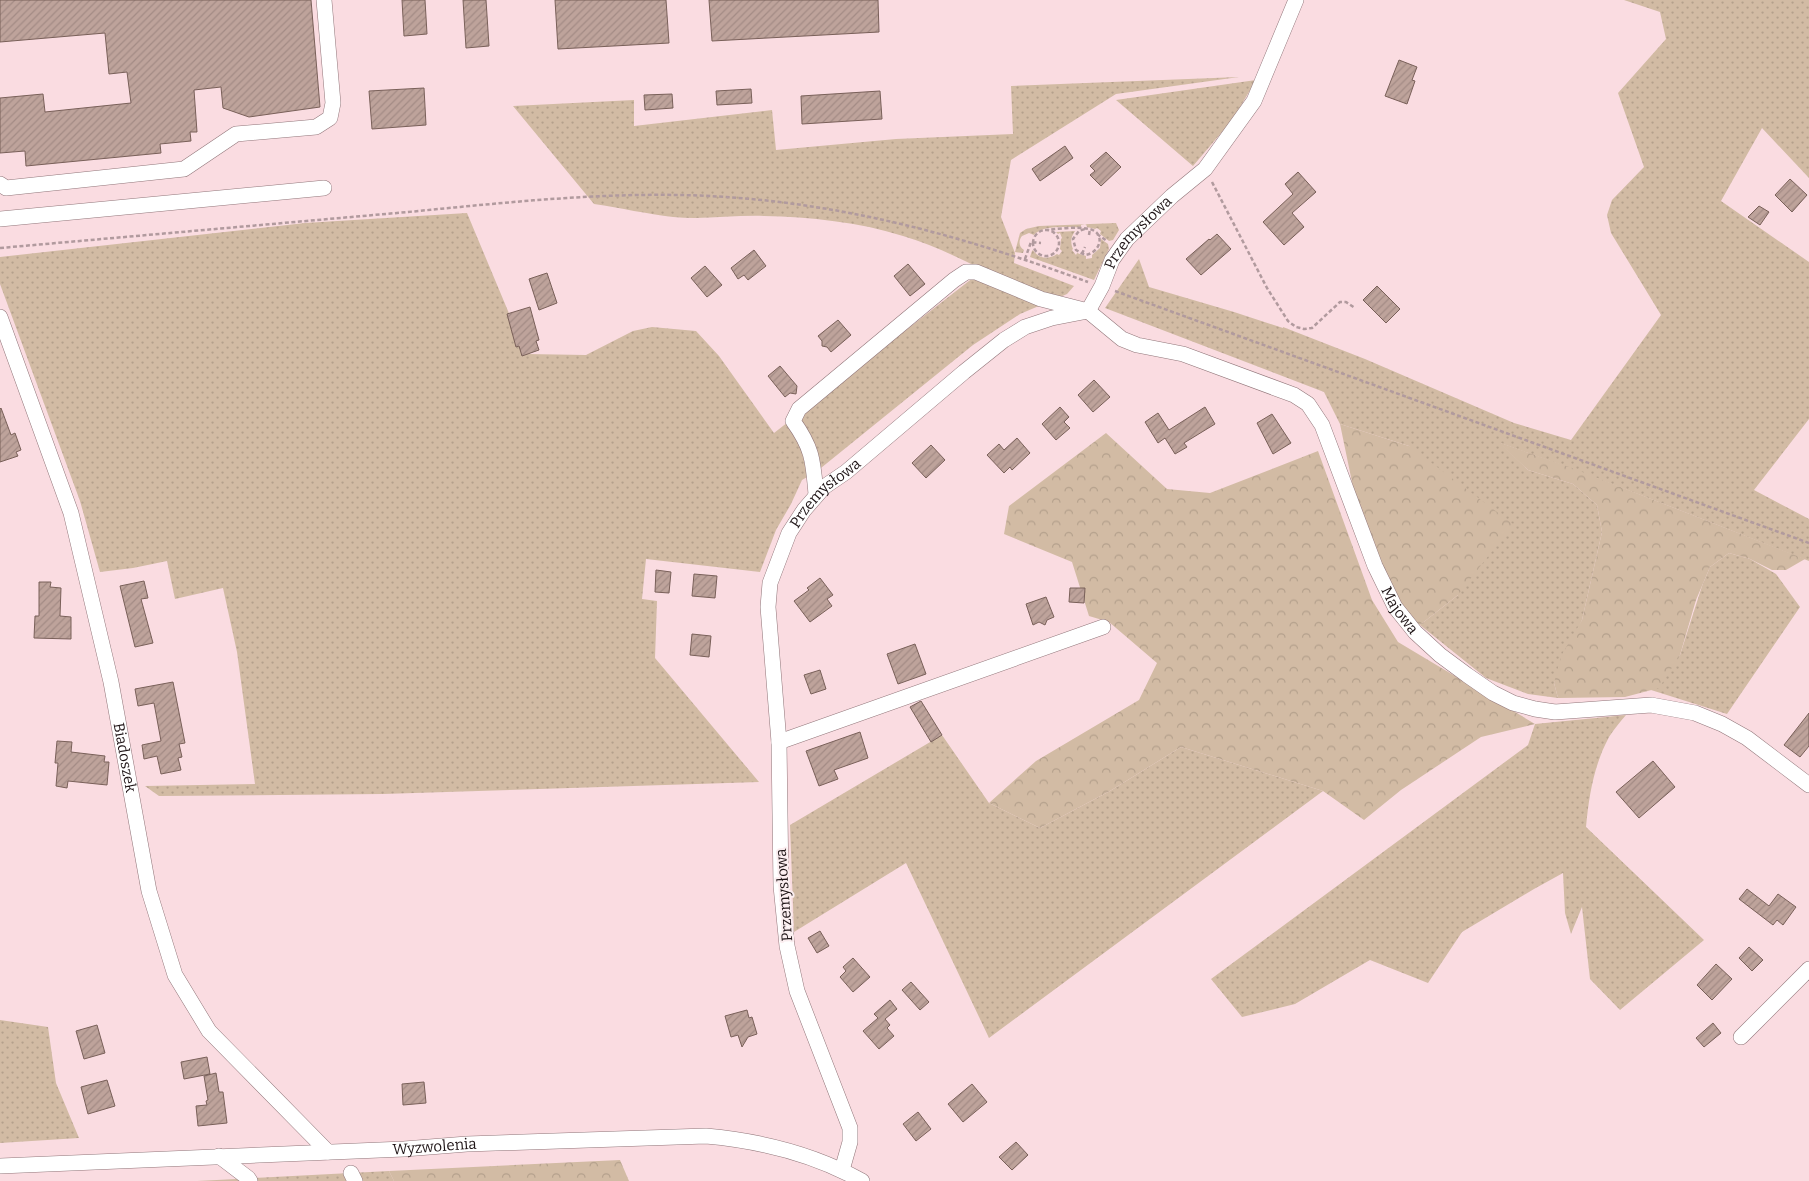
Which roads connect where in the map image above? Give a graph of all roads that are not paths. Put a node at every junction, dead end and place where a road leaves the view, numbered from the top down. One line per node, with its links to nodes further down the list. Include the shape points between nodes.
1 (324, 0): 3 (street, via 333,103 330,118 316,127 236,134 184,169 6,188)
2 (1296, 0): 6 (street, Przemysłowa, via 1254,101 1205,169 1127,239 1112,260)
3 (0, 184)
4 (324, 188): 5 (street)
5 (0, 219)
6 (1088, 311): 8 (street, Przemysłowa, via 1025,327 1004,340); 8 (street, via 1041,298 976,272 966,272 954,280 799,409 793,421 810,450); 11 (street, Majowa, via 1122,339 1183,354 1275,387 1308,404 1322,425 1374,566 1395,607 1415,632 1440,654 1493,693 1513,703 1555,712 1651,705 1695,712 1747,738)
7 (0, 317): 14 (street, Biadoszek, via 71,513 111,682 149,892 175,975 209,1031)
8 (816, 494): 10 (street, Przemysłowa, via 789,532 770,583 768,607)
9 (1103, 627): 10 (street)
10 (779, 742): 17 (street, Przemysłowa, via 781,886 787,946 797,991 850,1128 850,1142)
11 (1809, 784)
12 (1809, 969): 13 (street)
13 (1741, 1037)
14 (328, 1152): 15 (street, Wyzwolenia); 17 (street, Wyzwolenia, via 706,1136 740,1139 785,1150)
15 (219, 1156): 16 (street, Wyzwolenia); 18 (street)
16 (0, 1166)
17 (842, 1170): 19 (street, Wyzwolenia)
18 (250, 1181)
19 (862, 1181)

